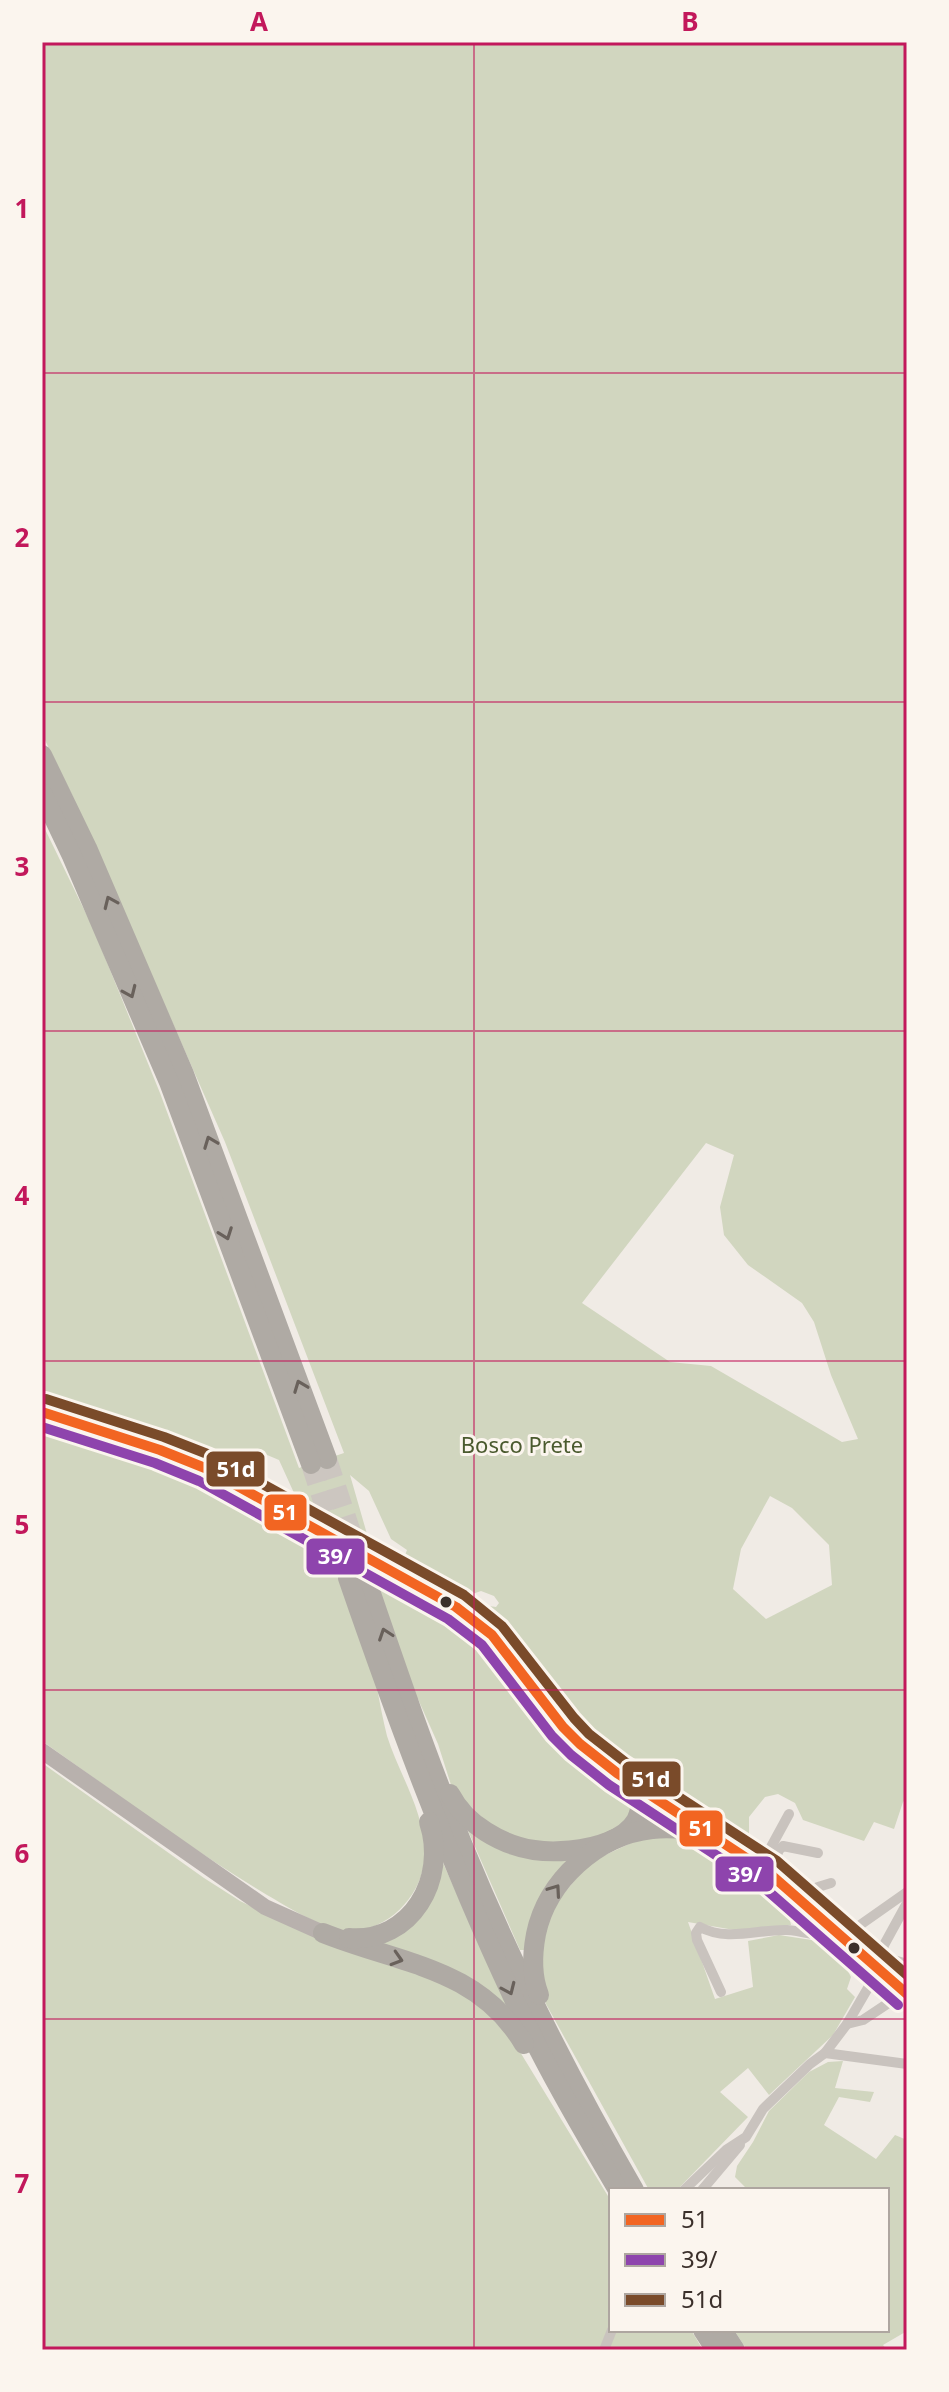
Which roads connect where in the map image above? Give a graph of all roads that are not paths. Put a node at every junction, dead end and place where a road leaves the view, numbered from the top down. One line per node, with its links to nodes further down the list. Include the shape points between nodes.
1 (42, 755): 2 (highway, one-way to 1, via 169,1082 319,1462 184,1074)
2 (42, 793)
3 (42, 1412): 7 (main road, via 205,1468 456,1607 492,1635 571,1736)
4 (356, 1575): 5 (highway)
5 (393, 1682): 12 (highway, via 424,1725 452,1798 477,1825 532,1850 567,1851); 19 (highway, via 399,1740 431,1828 431,1879 417,1907 387,1932 366,1938); 29 (highway, one-way to 29, via 462,1883 513,1999); 31 (highway, via 515,1964 562,2060)
6 (42, 1751): 19 (main road, via 265,1907)
7 (636, 1785): 8 (main road); 10 (highway)
8 (663, 1803): 10 (highway, via 646,1809); 11 (main road)
9 (789, 1814): 14 (street)
10 (645, 1822): 11 (highway); 12 (highway)
11 (707, 1833): 14 (main road)
12 (612, 1841): 32 (highway, one-way to 12, via 561,2044 532,1971 538,1926 552,1894 586,1857)
13 (818, 1853): 14 (street, via 783,1846)
14 (765, 1870): 17 (main road)
15 (831, 1883): 17 (street)
16 (907, 1892): 20 (street)
17 (799, 1897): 20 (main road)
18 (907, 1903): 21 (street)
19 (323, 1933): 30 (highway, one-way to 30, via 441,1972 503,2014)
20 (843, 1937): 21 (main road); 23 (street, via 785,1930 726,1933 700,1927 697,1940)
21 (880, 1962): 22 (street); 24 (main road); 25 (street)
22 (907, 1964)
23 (721, 1992)
24 (906, 1993): 25 (street)
25 (847, 2024): 26 (street)
26 (825, 2053): 27 (street); 28 (street, via 763,2109)
27 (907, 2064)
28 (746, 2137): 33 (street); 34 (street)
29 (615, 2188)
30 (615, 2188)
31 (636, 2188)
32 (636, 2188)
33 (686, 2188)
34 (704, 2188)
35 (704, 2332): 37 (highway)
36 (723, 2332): 38 (highway)
37 (716, 2350)
38 (735, 2350)

